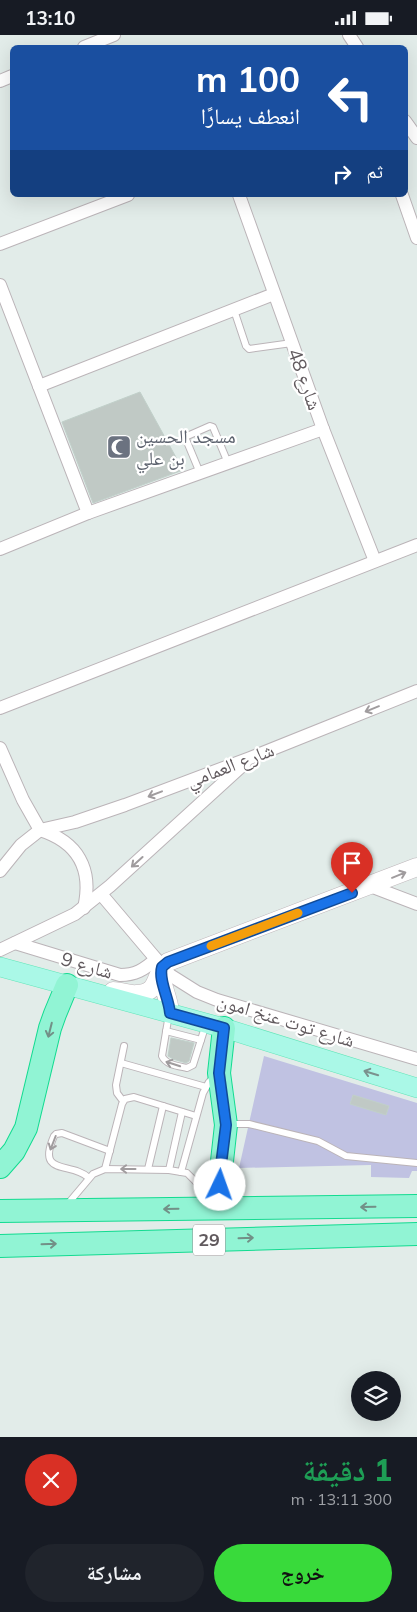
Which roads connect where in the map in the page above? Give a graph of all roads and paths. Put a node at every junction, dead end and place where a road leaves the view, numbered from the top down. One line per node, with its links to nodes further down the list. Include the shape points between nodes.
1 (114, 35): 2 (street)
2 (89, 45)
3 (410, 123): 4 (street)
4 (417, 138)
5 (123, 197): 9 (street)
6 (240, 197): 11 (street, شارع 48)
7 (403, 197): 8 (street)
8 (417, 238)
9 (0, 245)
10 (0, 285): 14 (street)
11 (274, 294): 12 (street); 13 (street, شارع 48)
12 (234, 310): 13 (lane, via 249,349); 14 (street)
13 (292, 343): 15 (street, شارع 48)
14 (39, 386): 18 (street)
15 (323, 429): 16 (street); 21 (street, شارع 48)
16 (228, 463): 17 (street); 17 (lane, via 210,425 185,437)
17 (200, 473): 18 (street)
18 (88, 513): 20 (street)
19 (417, 545): 21 (street)
20 (0, 549)
21 (376, 561): 23 (street)
22 (417, 691): 25 (street, شارع العمامي, one-way to 25)
23 (0, 708)
24 (0, 747): 26 (street)
25 (250, 758): 27 (street, شارع العمامي, one-way to 27, via 117,808); 31 (street, one-way to 31)
26 (6, 774): 27 (street)
27 (40, 830): 29 (street, via 21,845); 33 (street, via 63,840 80,858 87,882)
28 (417, 867): 30 (street, one-way to 28)
29 (0, 871)
30 (370, 886): 32 (street); 36 (street)
31 (101, 894): 33 (street); 36 (street, شارع توت عنخ امون)
32 (417, 904)
33 (84, 908): 34 (street)
34 (15, 943): 35 (street); 36 (street, شارع 9, via 120,975)
35 (0, 950)
36 (160, 966): 39 (street, via 153,989 149,991); 40 (street); 44 (street, شارع توت عنخ امون, via 179,982 216,1000)
37 (0, 967): 38 (main road)
38 (67, 985): 39 (main road); 55 (highway, one-way to 55, via 54,1014 26,1128 14,1151)
39 (103, 994): 40 (main road)
40 (170, 1013): 41 (main road); 42 (lane)
41 (211, 1030): 42 (lane); 42 (lane, one-way to 42, via 196,1048 190,1068 166,1062 162,1056 166,1050); 46 (highway); 47 (main road, one-way to 41)
42 (166, 1031)
43 (124, 1046): 45 (lane)
44 (417, 1059)
45 (120, 1063): 46 (lane); 48 (lane, via 116,1089)
46 (213, 1080): 51 (lane, via 203,1093); 52 (highway)
47 (417, 1088)
48 (123, 1101): 49 (lane, via 134,1097); 53 (lane)
49 (163, 1106): 50 (lane); 57 (lane)
50 (182, 1112): 51 (lane); 58 (lane)
51 (196, 1116): 59 (lane)
52 (226, 1125): 54 (lane, via 249,1124 314,1140 346,1156); 62 (highway, via 220,1185 225,1196)
53 (110, 1151): 56 (lane); 60 (lane, one-way to 60, via 62,1133 54,1136 49,1154 51,1162 80,1171)
54 (417, 1163)
55 (0, 1167)
56 (106, 1169): 57 (lane, one-way to 56); 60 (lane)
57 (148, 1169): 58 (lane)
58 (169, 1170): 59 (lane)
59 (181, 1172): 63 (lane, via 199,1185)
60 (89, 1178): 64 (lane)
61 (417, 1206): 62 (highway, 29, one-way to 62)
62 (239, 1208): 63 (highway, 29)
63 (207, 1209): 64 (highway, 29, one-way to 64)
64 (63, 1210): 65 (highway, 29)
65 (0, 1211)
66 (417, 1234): 67 (highway, 29, one-way to 66)
67 (0, 1246)

